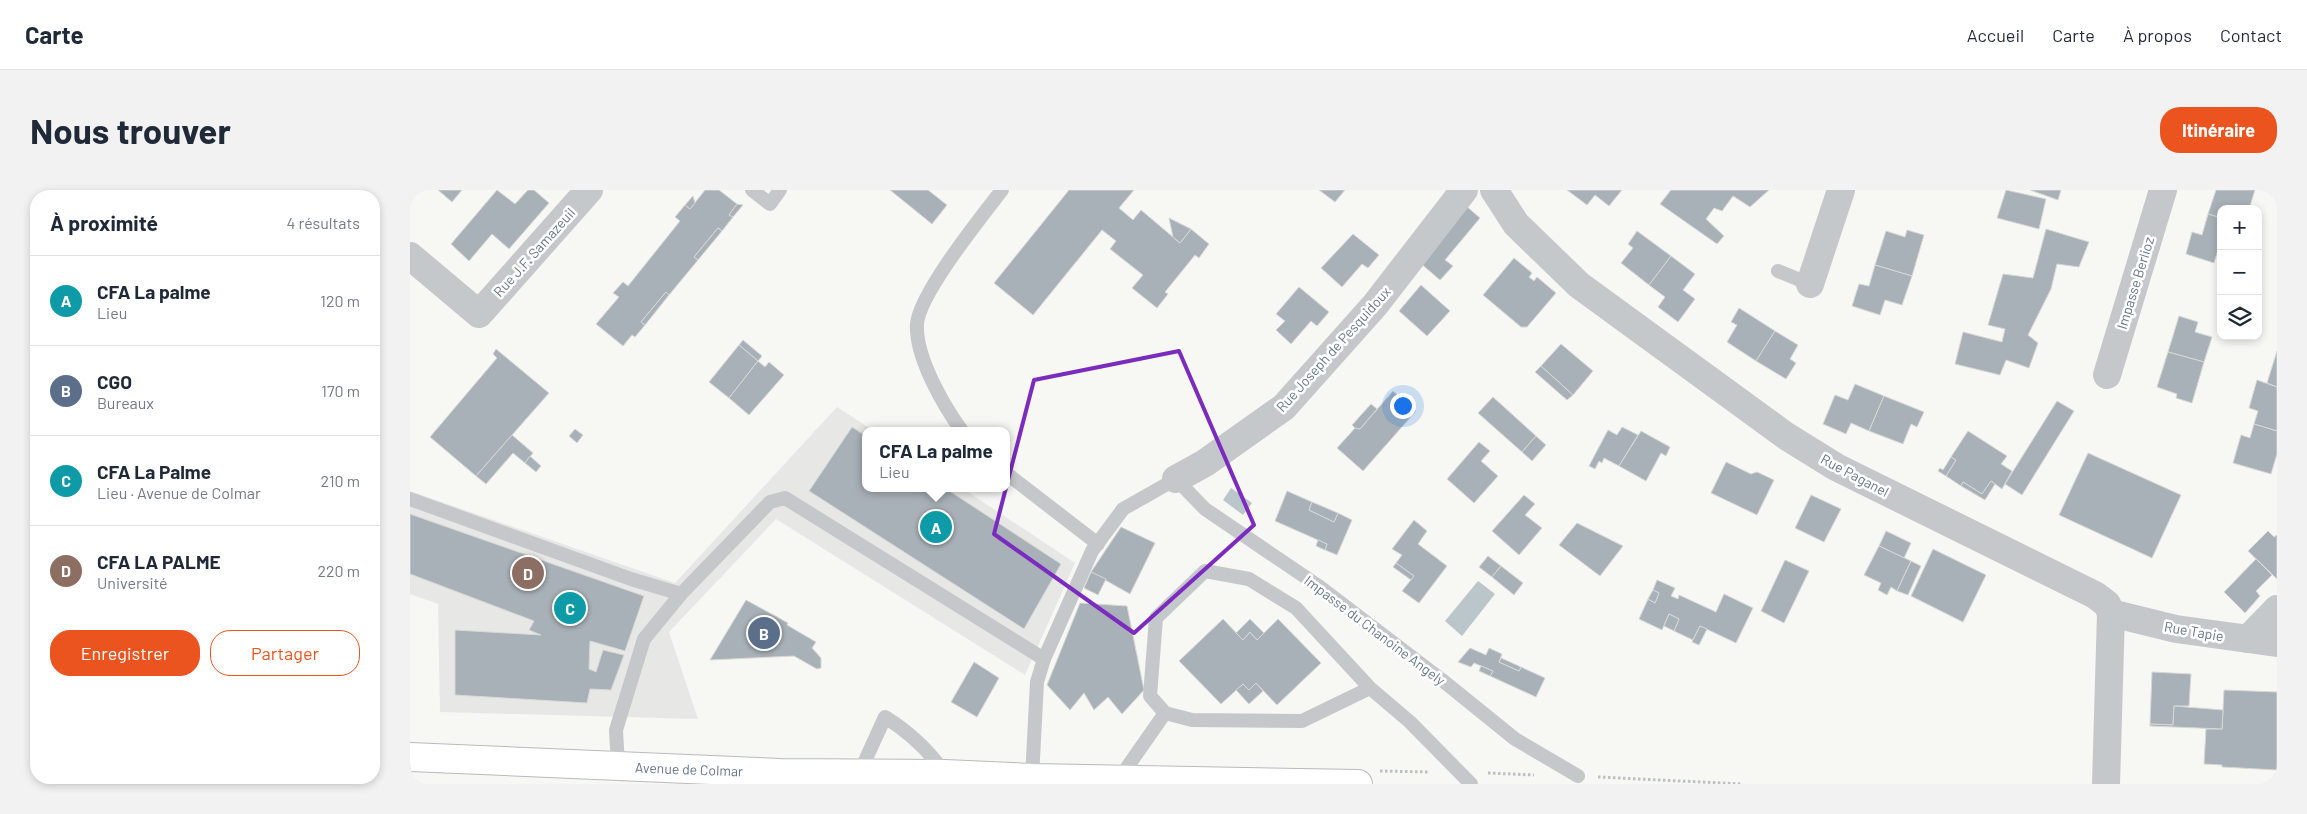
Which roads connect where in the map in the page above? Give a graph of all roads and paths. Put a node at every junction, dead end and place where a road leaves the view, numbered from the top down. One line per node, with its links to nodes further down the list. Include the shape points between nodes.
1 (589, 190): 9 (street, Rue J.F. Samazeuil, via 479,314)
2 (752, 190): 3 (lane, via 770,204)
3 (780, 190)
4 (1002, 190): 13 (lane, via 935,282 920,309 917,323 917,337 928,370 944,405)
5 (1464, 190): 15 (street, Rue Joseph de Pesquidoux, via 1375,305 1284,407 1205,464)
6 (1841, 190): 11 (street)
7 (2163, 190): 12 (street, Impasse Berlioz)
8 (1505, 195): 20 (street, Rue Paganel, via 1516,224 1579,285 1786,436 1836,467 2095,594 2107,604)
9 (410, 256)
10 (1778, 271): 11 (lane)
11 (1810, 284)
12 (2107, 375)
13 (959, 427)
14 (1010, 476): 17 (lane)
15 (1176, 480): 17 (lane, via 1124,509); 31 (lane, Impasse du Chanoine Angely, via 1205,509 1327,592 1515,739)
16 (410, 499): 18 (lane)
17 (1098, 544): 23 (lane)
18 (681, 594): 23 (lane, via 770,502 785,498); 27 (lane, via 644,639 616,730)
19 (2277, 609): 21 (street)
20 (2111, 613): 21 (street, Rue Tapie, via 2176,629); 37 (street)
21 (2248, 639): 22 (street, Rue Tapie)
22 (2277, 643)
23 (1044, 659): 32 (lane, via 1037,682)
24 (1370, 688): 25 (lane, via 1302,721 1192,720); 25 (lane, via 1296,608 1249,579 1205,570 1156,618 1150,696); 35 (lane, via 1410,722)
25 (1165, 713): 33 (lane)
26 (410, 757): 27 (main road, Avenue de Colmar)
27 (618, 766): 28 (main road, Avenue de Colmar)
28 (859, 774): 29 (main road, Avenue de Colmar); 29 (lane, via 885,717 906,730 937,761)
29 (945, 774): 32 (main road, Avenue de Colmar)
30 (1518, 774): 31 (path)
31 (1578, 776): 36 (path)
32 (1032, 778): 33 (main road, Avenue de Colmar)
33 (1119, 779): 34 (main road, Avenue de Colmar)
34 (1358, 784)
35 (1471, 784)
36 (1742, 784)
37 (2106, 784)

